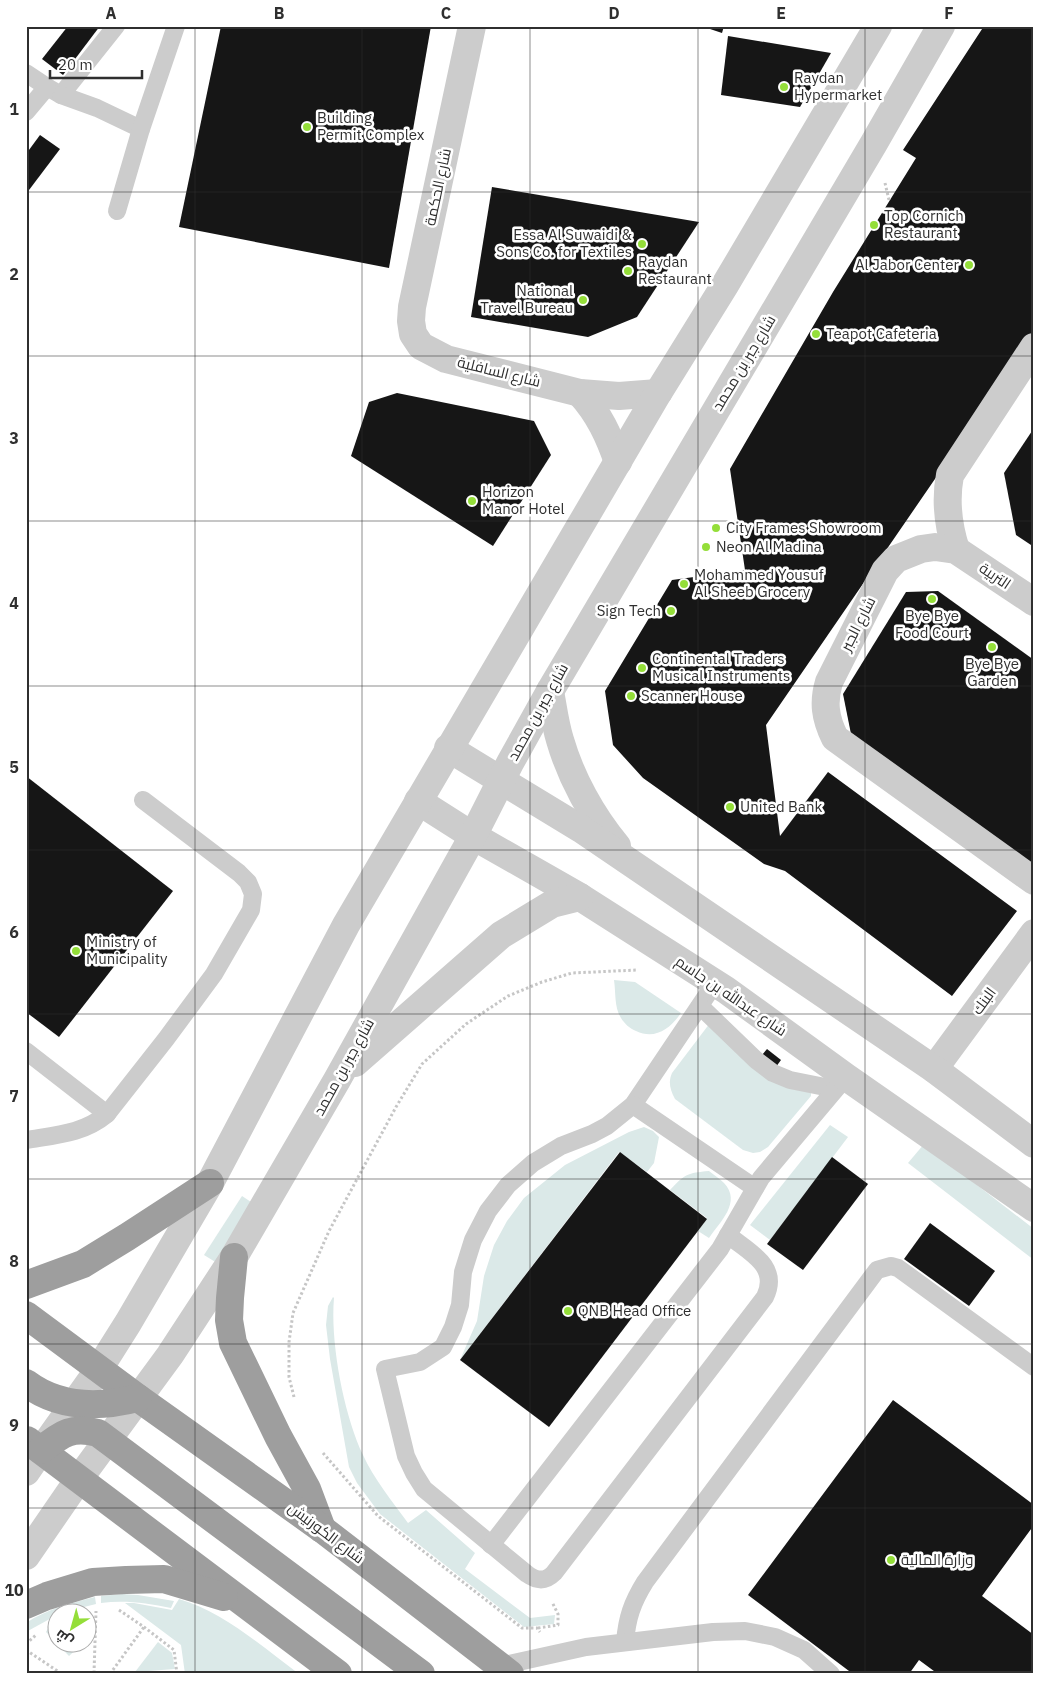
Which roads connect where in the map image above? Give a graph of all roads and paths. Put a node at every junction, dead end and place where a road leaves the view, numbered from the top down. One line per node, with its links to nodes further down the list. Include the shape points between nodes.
1 (116, 26): 7 (lane)
2 (176, 26): 9 (lane)
3 (472, 26): 11 (street, شارع الحكمة, via 412,307 413,334)
4 (878, 26): 13 (street)
5 (941, 26): 18 (street, شارع جبر بن محمد)
6 (26, 73): 7 (lane)
7 (54, 91): 8 (lane); 9 (lane)
8 (26, 112)
9 (141, 129): 10 (lane)
10 (117, 211)
11 (421, 346): 14 (street, شارع السافلية, via 446,359)
12 (1034, 347): 16 (street, via 950,475 947,514)
13 (658, 392): 14 (street, شارع السافلية, via 619,396); 15 (street)
14 (580, 393): 15 (street, via 604,425)
15 (618, 462): 19 (street)
16 (956, 550): 17 (street, التربية); 25 (street, شارع الجبر, via 921,549 896,559 885,571 829,682 825,695 828,722 835,738 850,750)
17 (1034, 602)
18 (550, 691): 20 (street, شارع جبر بن محمد); 24 (street, via 560,740 574,777 603,829)
19 (448, 748): 20 (street); 22 (street)
20 (500, 781): 23 (street, شارع جبر بن محمد); 24 (street, via 581,829)
21 (142, 800): 36 (lane, via 239,874 248,882 253,894 251,910 214,974)
22 (418, 801): 23 (street, شارع عبدالله بن جاسم); 39 (street, via 346,925)
23 (473, 836): 26 (street, شارع عبدالله بن جاسم); 33 (street, شارع جبر بن محمد)
24 (636, 868): 32 (street)
25 (1034, 880)
26 (580, 897): 29 (street, شارع عبدالله بن جاسم); 33 (street, via 552,904 501,935)
27 (1034, 933): 32 (street, البنك)
28 (645, 970): 51 (path, via 572,973 508,996 466,1024 422,1064 329,1230 293,1313 289,1377)
29 (715, 983): 30 (lane); 34 (street, شارع عبدالله بن جاسم)
30 (700, 1006): 34 (lane, via 773,1073 790,1080); 35 (lane)
31 (26, 1051): 36 (lane)
32 (934, 1069): 38 (street)
33 (337, 1080): 43 (street, شارع جبر بن محمد)
34 (841, 1083): 40 (lane); 41 (street, شارع عبدالله بن جاسم)
35 (632, 1105): 40 (lane); 57 (lane, via 607,1126 533,1163 508,1185 488,1211 473,1240 463,1272 460,1305 443,1347 420,1362 385,1369 406,1456 414,1473 424,1488)
36 (107, 1114): 37 (lane, via 84,1129)
37 (26, 1140)
38 (1034, 1144)
39 (210, 1183): 44 (highway, via 83,1264); 47 (street)
40 (755, 1188): 42 (lane)
41 (1034, 1208)
42 (728, 1235): 57 (lane, via 710,1263); 57 (lane, via 765,1266 769,1274 766,1297 549,1578 533,1578)
43 (234, 1257): 49 (street, شارع جبر بن محمد); 56 (highway, via 229,1305 233,1343 307,1489)
44 (26, 1285)
45 (26, 1315): 47 (highway, شارع الكورنيش)
46 (1034, 1367): 65 (lane, via 898,1268 891,1266 877,1270 645,1582 633,1602)
47 (99, 1369): 49 (highway, شارع الكورنيش); 50 (street)
48 (26, 1383): 50 (highway, via 48,1396)
49 (138, 1398): 50 (highway, via 108,1404); 52 (street); 56 (highway, شارع الكورنيش)
50 (76, 1403): 54 (street)
51 (296, 1405)
52 (107, 1441): 54 (highway, via 98,1433 72,1430); 55 (street); 77 (highway)
53 (321, 1450): 64 (path, via 378,1516 522,1628)
54 (31, 1454): 55 (highway)
55 (79, 1479): 58 (street); 59 (highway)
56 (322, 1529): 69 (highway, شارع الكورنيش)
57 (491, 1545)
58 (26, 1556)
59 (240, 1601): 60 (highway, via 164,1579 145,1579 93,1582); 76 (highway)
60 (26, 1605)
61 (111, 1605): 63 (path)
62 (558, 1614): 64 (path, via 558,1625)
63 (144, 1627): 74 (path); 75 (path, via 174,1650)
64 (537, 1628): 68 (path)
65 (625, 1642): 68 (lane); 78 (lane, via 745,1631 775,1637 804,1650)
66 (26, 1650): 71 (path)
67 (95, 1652): 70 (path)
68 (557, 1654): 69 (lane)
69 (505, 1670)
70 (94, 1673): 72 (path); 73 (path)
71 (62, 1674)
72 (87, 1674)
73 (103, 1674)
74 (110, 1674)
75 (177, 1674)
76 (338, 1674)
77 (421, 1674)
78 (831, 1674)

